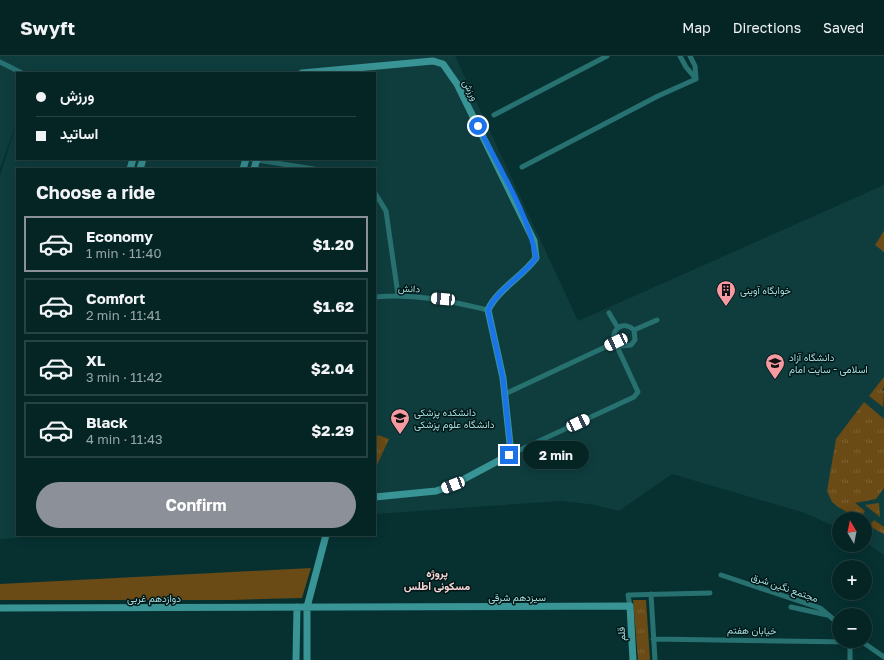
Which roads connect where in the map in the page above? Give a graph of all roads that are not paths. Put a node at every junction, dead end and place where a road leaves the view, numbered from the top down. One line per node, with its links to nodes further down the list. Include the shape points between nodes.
1 (607, 56): 8 (street)
2 (680, 56): 7 (street)
3 (690, 56): 7 (street, via 695,66)
4 (0, 62): 5 (street)
5 (20, 72)
6 (313, 72): 15 (street, ورزش, via 433,61 443,64 457,84 534,241 536,258 528,270 492,302)
7 (696, 79): 10 (street)
8 (494, 115)
9 (261, 160): 11 (street)
10 (522, 167)
11 (308, 168)
12 (376, 195): 13 (street, via 386,212)
13 (398, 295): 14 (street, دانش); 15 (street, دانش, via 443,299)
14 (376, 297)
15 (488, 310): 21 (street)
16 (609, 313): 18 (street)
17 (657, 320): 19 (street)
18 (618, 328): 19 (street, via 626,326); 20 (street, via 614,335)
19 (634, 330): 20 (street, via 635,340 630,345 621,346)
20 (616, 342): 21 (street); 22 (street, via 638,392 634,397)
21 (505, 394): 22 (street)
22 (509, 455): 23 (street, via 453,485 436,491)
23 (376, 496)
24 (326, 536): 30 (street)
25 (721, 574): 33 (street, مجتمع نگین شرق, via 820,608)
26 (710, 593): 27 (street)
27 (651, 594): 28 (street, via 628,595); 35 (street)
28 (630, 606): 30 (street, سیزدهم شرقی); 42 (street, قلم)
29 (297, 607): 30 (street, دوازدهم غربی); 32 (street, دوازدهم غربی); 40 (street)
30 (307, 607): 41 (street)
31 (791, 607): 33 (street)
32 (0, 608)
33 (828, 615): 34 (street, مجتمع نگین شرق)
34 (832, 618)
35 (653, 639): 36 (street, خیابان هفتم); 43 (street)
36 (832, 641)
37 (850, 648): 44 (street, خیابان هفتم)
38 (871, 648): 39 (street)
39 (884, 657)
40 (296, 660)
41 (307, 660)
42 (633, 660)
43 (654, 660)
44 (850, 660)

